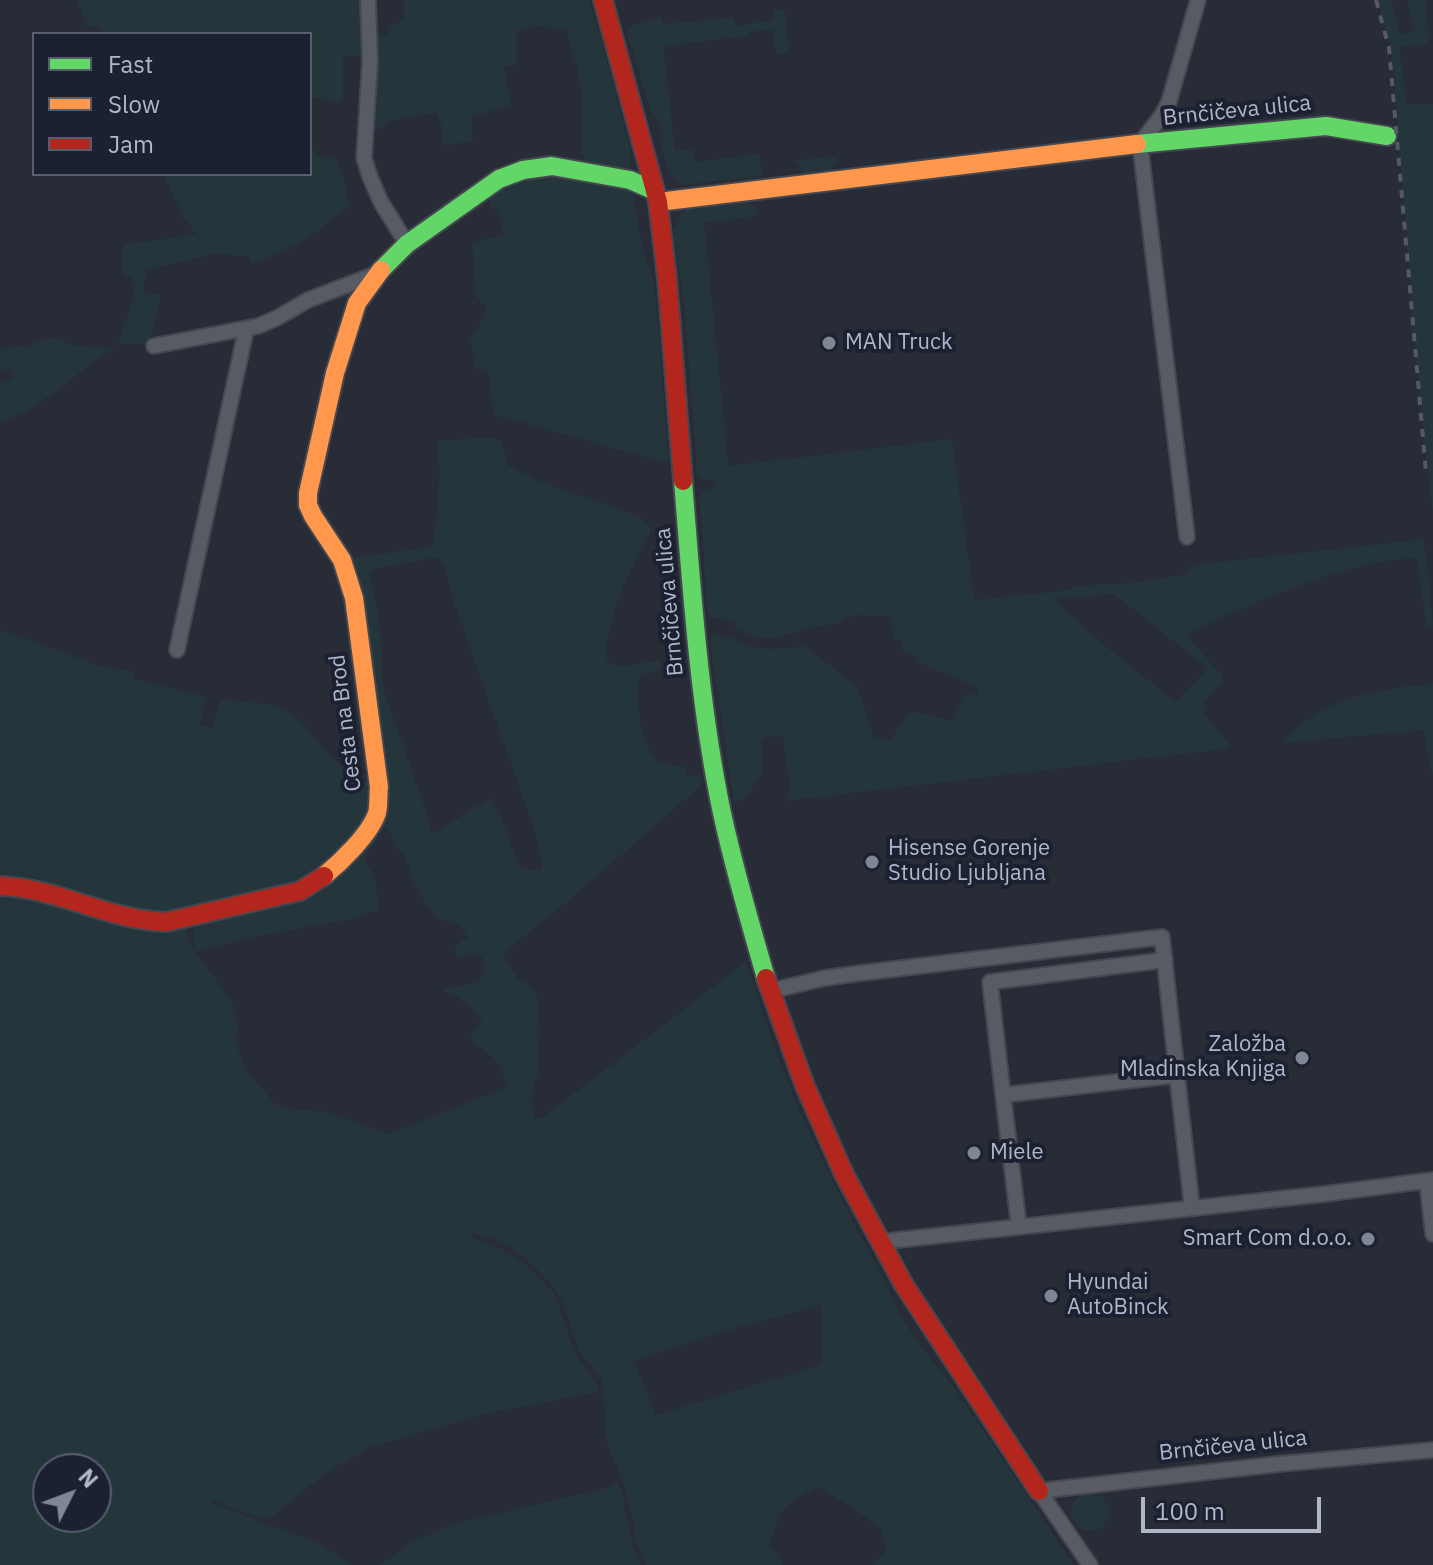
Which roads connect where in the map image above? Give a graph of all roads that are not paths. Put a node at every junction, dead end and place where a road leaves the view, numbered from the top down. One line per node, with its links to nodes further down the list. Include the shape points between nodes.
1 (368, 0): 7 (street, via 364,158 381,202)
2 (603, 0): 6 (street, Brnčičeva ulica)
3 (1198, 0): 5 (street, Brnčičeva ulica, via 1169,102)
4 (1387, 136): 5 (street, Brnčičeva ulica, via 1326,126)
5 (1140, 144): 6 (street, Brnčičeva ulica, via 850,181); 11 (street, Brnčičeva ulica)
6 (657, 196): 7 (street, Cesta na Brod, via 630,180 552,166 523,170 499,179); 15 (street, Brnčičeva ulica, via 702,692 722,812)
7 (407, 244): 8 (street, Cesta na Brod)
8 (377, 274): 9 (street, via 322,293); 13 (street, Cesta na Brod, via 350,323 308,493 313,516 342,560 359,626 379,800 362,838 326,875 300,891 166,922 122,918 41,889)
9 (246, 330): 10 (street); 12 (street)
10 (154, 346)
11 (1187, 537)
12 (177, 650)
13 (0, 886)
14 (1165, 960): 15 (street, via 1162,937 849,974); 16 (street); 17 (street, via 990,982)
15 (770, 991): 22 (street, Brnčičeva ulica, via 825,1134)
16 (1177, 1075): 17 (street); 19 (street)
17 (1003, 1095): 20 (street)
18 (1430, 1180): 19 (street); 21 (street)
19 (1192, 1208): 20 (street)
20 (1019, 1227): 22 (street)
21 (1433, 1234)
22 (879, 1242): 24 (street, Brnčičeva ulica)
23 (1433, 1450): 24 (street, Brnčičeva ulica)
24 (1039, 1491): 25 (street, Brnčičeva ulica)
25 (1090, 1565)

